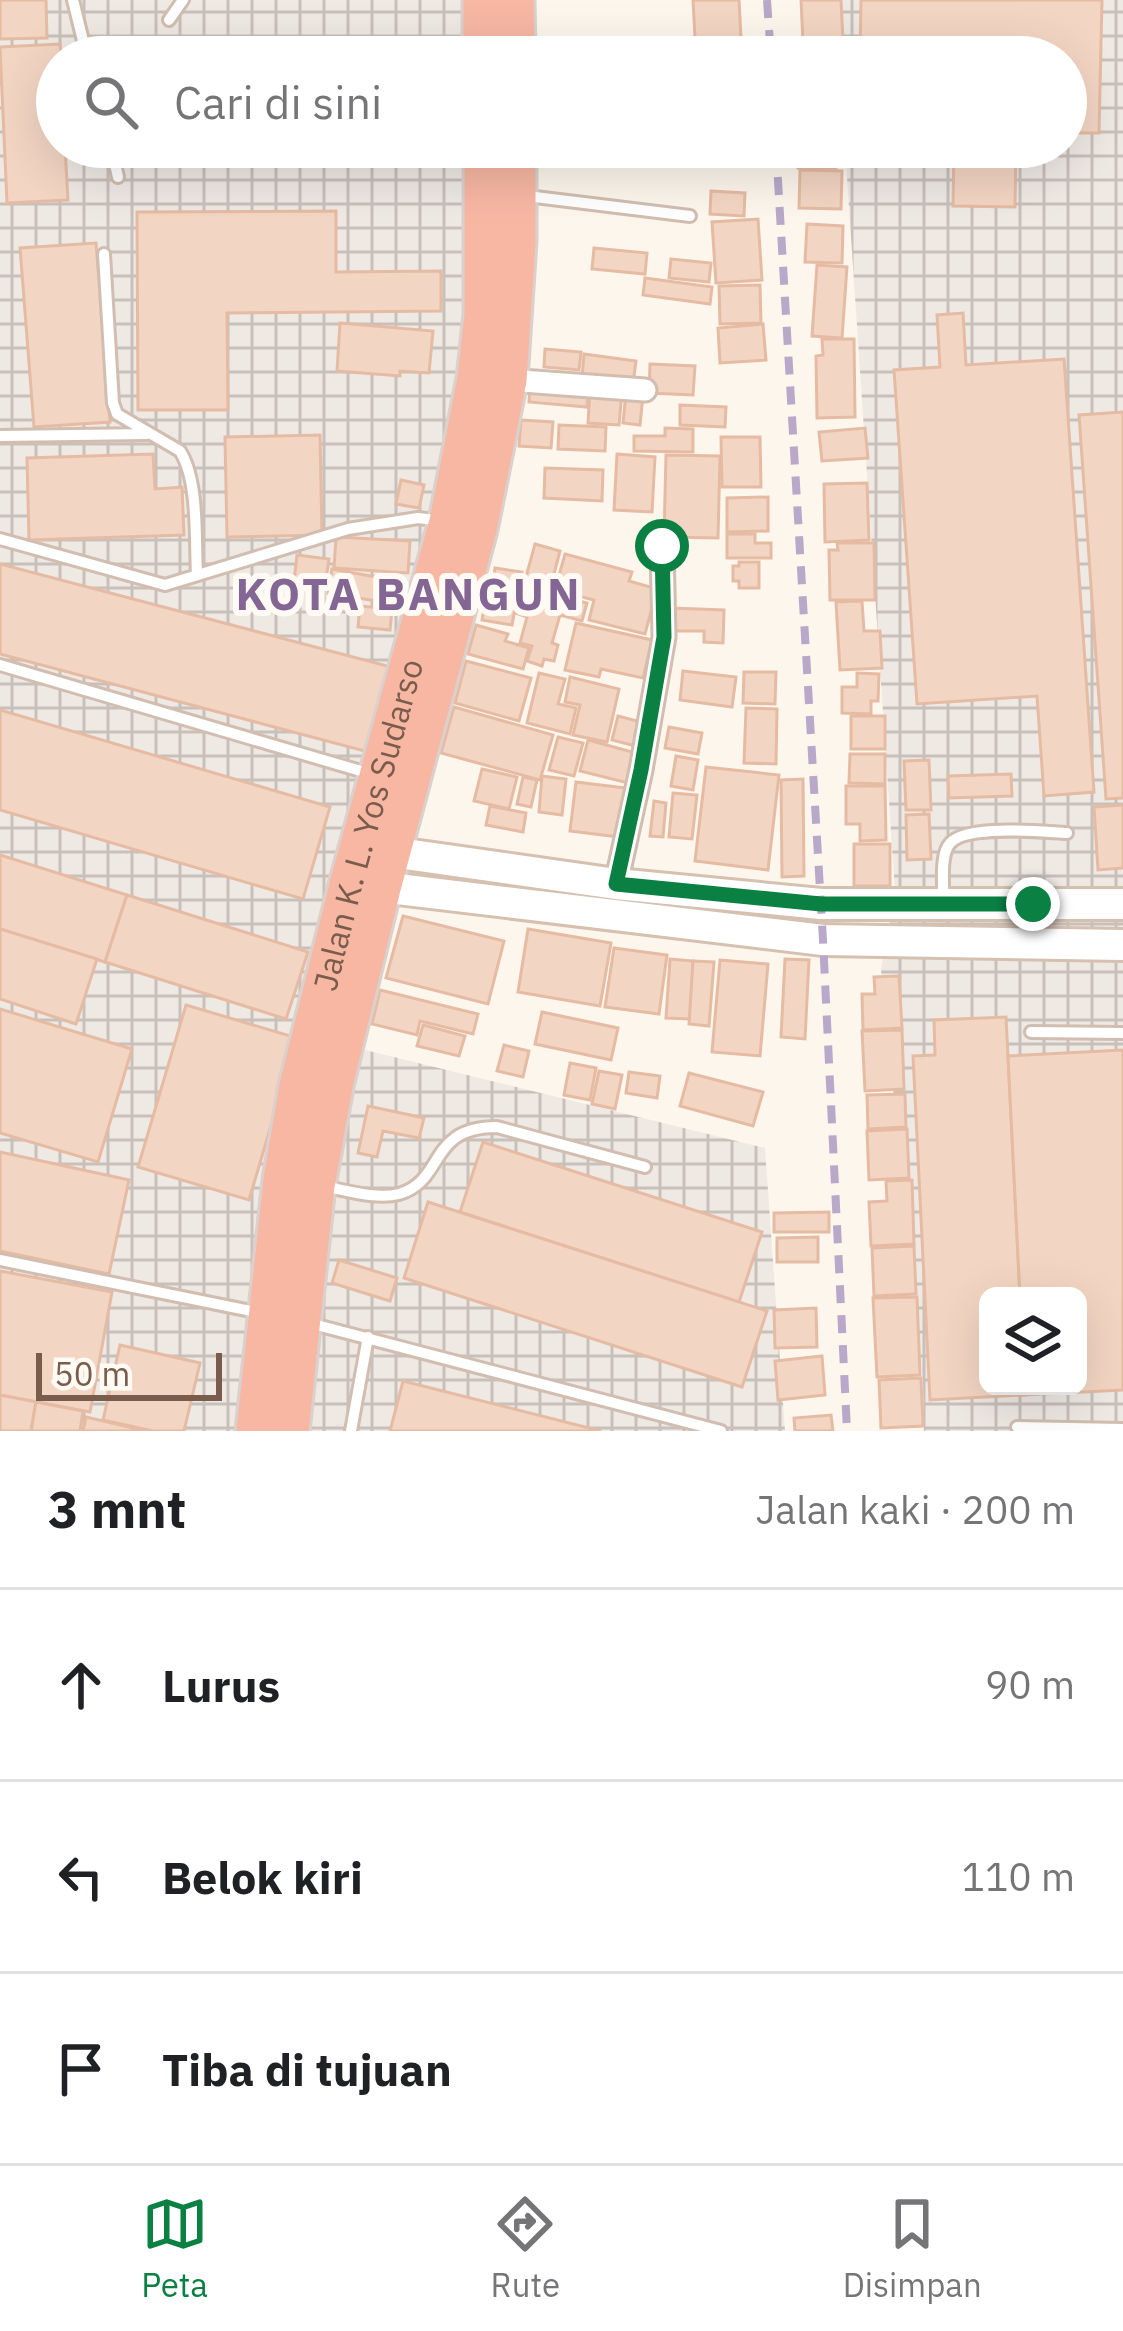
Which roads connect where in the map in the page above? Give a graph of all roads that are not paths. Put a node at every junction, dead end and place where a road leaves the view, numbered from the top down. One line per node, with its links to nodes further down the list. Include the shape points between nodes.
1 (73, 0): 6 (lane)
2 (183, 0): 5 (lane)
3 (482, 0): 7 (highway)
4 (514, 0): 8 (highway)
5 (169, 20)
6 (82, 36)
7 (483, 36)
8 (515, 36)
9 (116, 168): 12 (lane)
10 (484, 168): 20 (highway, Jalan K. L. Yos Sudarso, via 484,315)
11 (516, 168): 13 (highway, Jalan K. L. Yos Sudarso)
12 (118, 177)
13 (516, 194): 14 (lane); 16 (highway, Jalan K. L. Yos Sudarso)
14 (690, 216)
15 (104, 254): 18 (lane, via 113,403)
16 (507, 380): 17 (street); 25 (highway, Jalan K. L. Yos Sudarso, via 477,529)
17 (645, 390)
18 (148, 434): 19 (lane); 23 (lane, via 180,451 190,474)
19 (0, 436)
20 (449, 522): 23 (lane, via 418,518 348,529); 25 (highway, Jalan K. L. Yos Sudarso)
21 (0, 539): 23 (lane, via 165,585)
22 (662, 546): 28 (street, via 664,637)
23 (197, 575)
24 (0, 665): 25 (lane)
25 (394, 780): 27 (highway, Jalan K. L. Yos Sudarso)
26 (1067, 832): 29 (lane, via 958,835 946,848)
27 (370, 867): 28 (street); 31 (street, via 823,940); 35 (highway, Jalan K. L. Yos Sudarso); 37 (highway, Jalan K. L. Yos Sudarso, via 299,1085 283,1180)
28 (616, 884): 29 (street, via 821,904)
29 (943, 904): 30 (street)
30 (1123, 904)
31 (1123, 945)
32 (1031, 1032): 33 (lane)
33 (1123, 1034)
34 (645, 1167): 35 (lane, via 474,1127 456,1135 415,1188 402,1193)
35 (315, 1185): 37 (highway, Jalan K. L. Yos Sudarso)
36 (0, 1260): 37 (lane)
37 (284, 1317): 38 (lane); 41 (highway, Jalan K. L. Yos Sudarso); 42 (highway, Jalan K. L. Yos Sudarso)
38 (368, 1337): 43 (lane); 44 (lane)
39 (1017, 1427): 40 (lane)
40 (1123, 1429)
41 (256, 1431)
42 (289, 1431)
43 (351, 1431)
44 (721, 1431)

